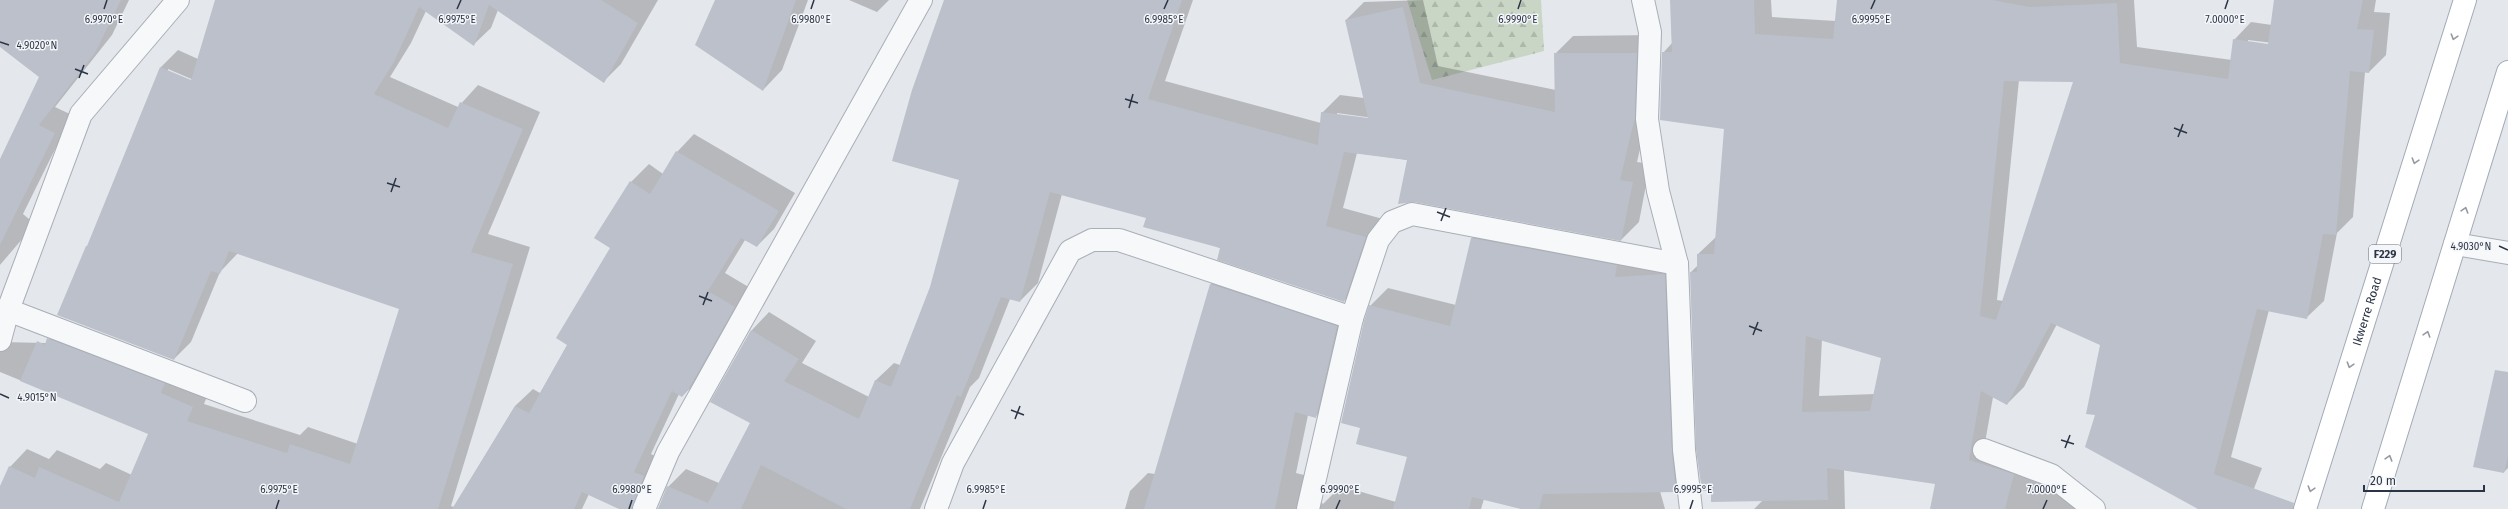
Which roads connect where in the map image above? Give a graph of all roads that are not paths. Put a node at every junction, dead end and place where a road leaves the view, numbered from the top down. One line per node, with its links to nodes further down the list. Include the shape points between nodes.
1 (178, 0): 9 (street, via 81,114)
2 (921, 0): 14 (street, via 668,452)
3 (1643, 0): 8 (street, via 1650,32 1647,119 1658,191)
4 (2465, 0): 19 (main road, Ikwerre Road / F229, one-way to 19)
5 (2508, 72): 6 (main road, one-way to 5)
6 (2455, 244): 7 (street); 20 (main road, one-way to 6)
7 (2508, 253)
8 (1677, 264): 10 (street, via 1412,214 1392,222 1378,240); 17 (street, via 1684,450)
9 (8, 310): 11 (street); 12 (street)
10 (1352, 318): 15 (street, via 1119,240 1092,240 1070,251 953,463); 16 (street)
11 (0, 336)
12 (246, 401)
13 (1984, 450): 18 (street, via 2051,475)
14 (644, 509)
15 (936, 509)
16 (1308, 509)
17 (1691, 509)
18 (2094, 509)
19 (2305, 509)
20 (2373, 509)

